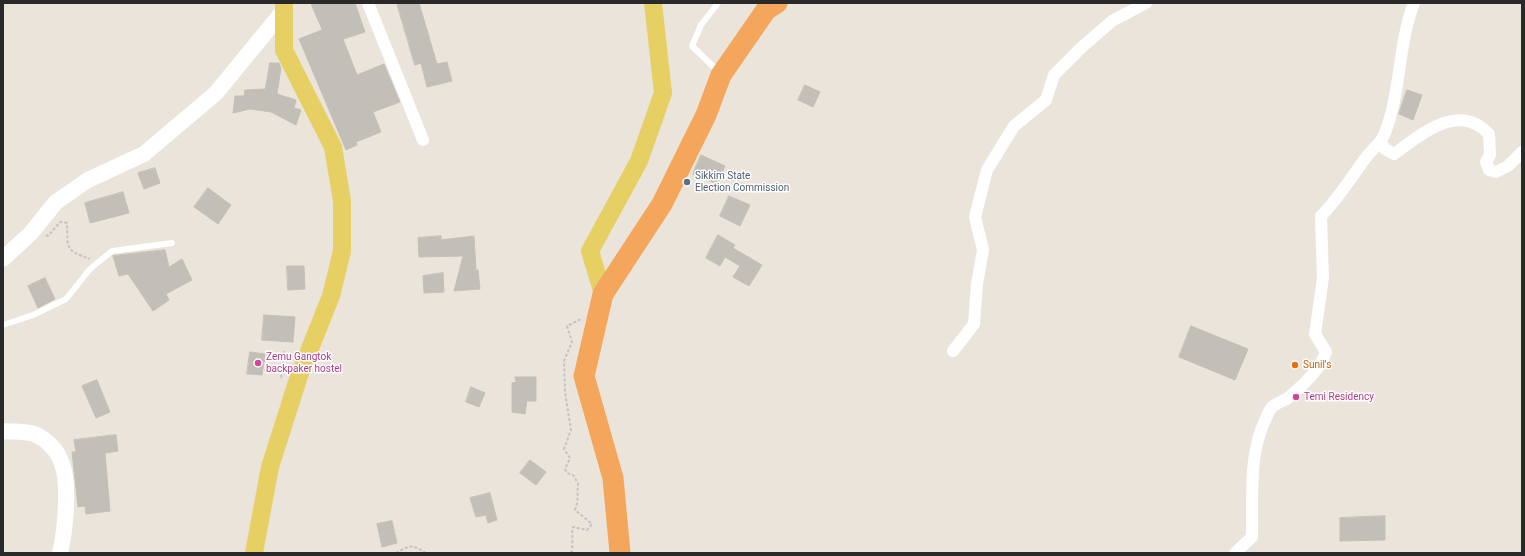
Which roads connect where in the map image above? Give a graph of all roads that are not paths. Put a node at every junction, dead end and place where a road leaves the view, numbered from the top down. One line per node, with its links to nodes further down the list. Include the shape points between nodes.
1 (368, 3): 9 (street)
2 (653, 3): 14 (main road, via 663,93 639,162 590,251)
3 (718, 3): 8 (lane, via 701,25 692,46)
4 (777, 3): 8 (highway, via 766,10)
5 (1146, 3): 16 (street, via 1112,21 1054,75 1046,100 1014,126 987,170 975,217 983,250 974,324)
6 (1414, 3): 10 (street, via 1401,50 1400,75 1391,115)
7 (284, 7): 13 (street, via 216,93 144,154 88,180 56,202 32,233); 19 (main road, via 284,50 334,147 342,201 342,251 331,296 299,376 270,467)
8 (721, 75): 14 (highway, via 706,115 662,204)
9 (423, 140)
10 (1380, 142): 11 (street, via 1385,149 1394,154 1438,124 1456,120 1472,121 1489,134 1490,155 1486,162 1489,170 1496,172 1508,166); 21 (street, via 1321,216 1323,278 1316,334 1326,352 1322,362 1300,387 1271,408 1261,428 1256,443 1253,474 1252,537)
11 (1522, 152)
12 (172, 242): 15 (lane, via 112,252 90,269 66,299 33,315)
13 (3, 259)
14 (603, 294): 20 (highway, via 584,376 613,478)
15 (3, 325)
16 (953, 351)
17 (3, 431): 18 (street, via 34,434 54,448 63,465 64,535)
18 (60, 553)
19 (254, 553)
20 (620, 553)
21 (1235, 553)

